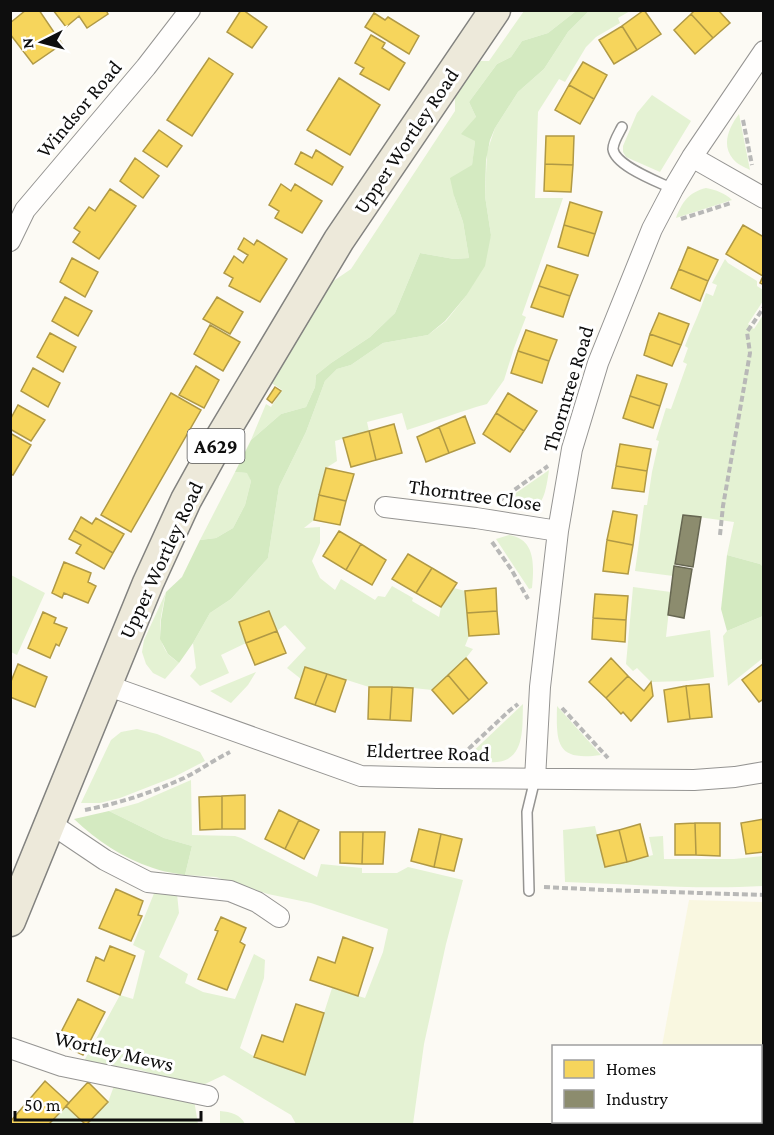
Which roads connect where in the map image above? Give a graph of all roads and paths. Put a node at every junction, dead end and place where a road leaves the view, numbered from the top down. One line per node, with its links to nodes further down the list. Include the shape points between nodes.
1 (190, 10): 10 (street, Windsor Road, via 26,210)
2 (495, 10): 18 (main road, Upper Wortley Road / A629, via 339,240 217,444 175,521)
3 (764, 51): 4 (street, Thorntree Road)
4 (737, 89): 6 (street, Thorntree Road); 8 (path)
5 (622, 127): 7 (lane, via 613,148 616,156 623,164)
6 (692, 157): 7 (street, Thorntree Road); 8 (street)
7 (673, 189): 9 (street, Thorntree Road)
8 (761, 197): 9 (path)
9 (652, 229): 12 (street, Thorntree Road, via 598,363)
10 (10, 242)
11 (764, 307): 16 (path, via 747,332 750,353)
12 (572, 449): 14 (path); 15 (street, Thorntree Road)
13 (385, 507): 14 (street, Thorntree Close)
14 (476, 518): 15 (street, Thorntree Close); 17 (path)
15 (558, 531): 17 (street, Thorntree Road)
16 (720, 535)
17 (546, 631): 19 (street, Thorntree Road)
18 (106, 686): 20 (street, Eldertree Road); 26 (main road, Upper Wortley Road / A629)
19 (540, 687): 22 (path); 23 (street, Thorntree Road); 24 (path)
20 (258, 739): 22 (street, Eldertree Road, via 361,776); 25 (path, via 134,798)
21 (764, 772): 24 (street, Eldertree Road, via 694,780)
22 (437, 778): 23 (street, Eldertree Road)
23 (535, 780): 24 (street, Eldertree Road); 27 (lane, via 527,812)
24 (628, 781)
25 (82, 811)
26 (50, 823): 29 (street, via 105,860 148,882 230,891); 30 (main road, Upper Wortley Road / A629)
27 (529, 889): 28 (path)
28 (764, 895)
29 (279, 917)
30 (10, 921)
31 (10, 1048): 32 (street, Wortley Mews, via 95,1074)
32 (208, 1096)

